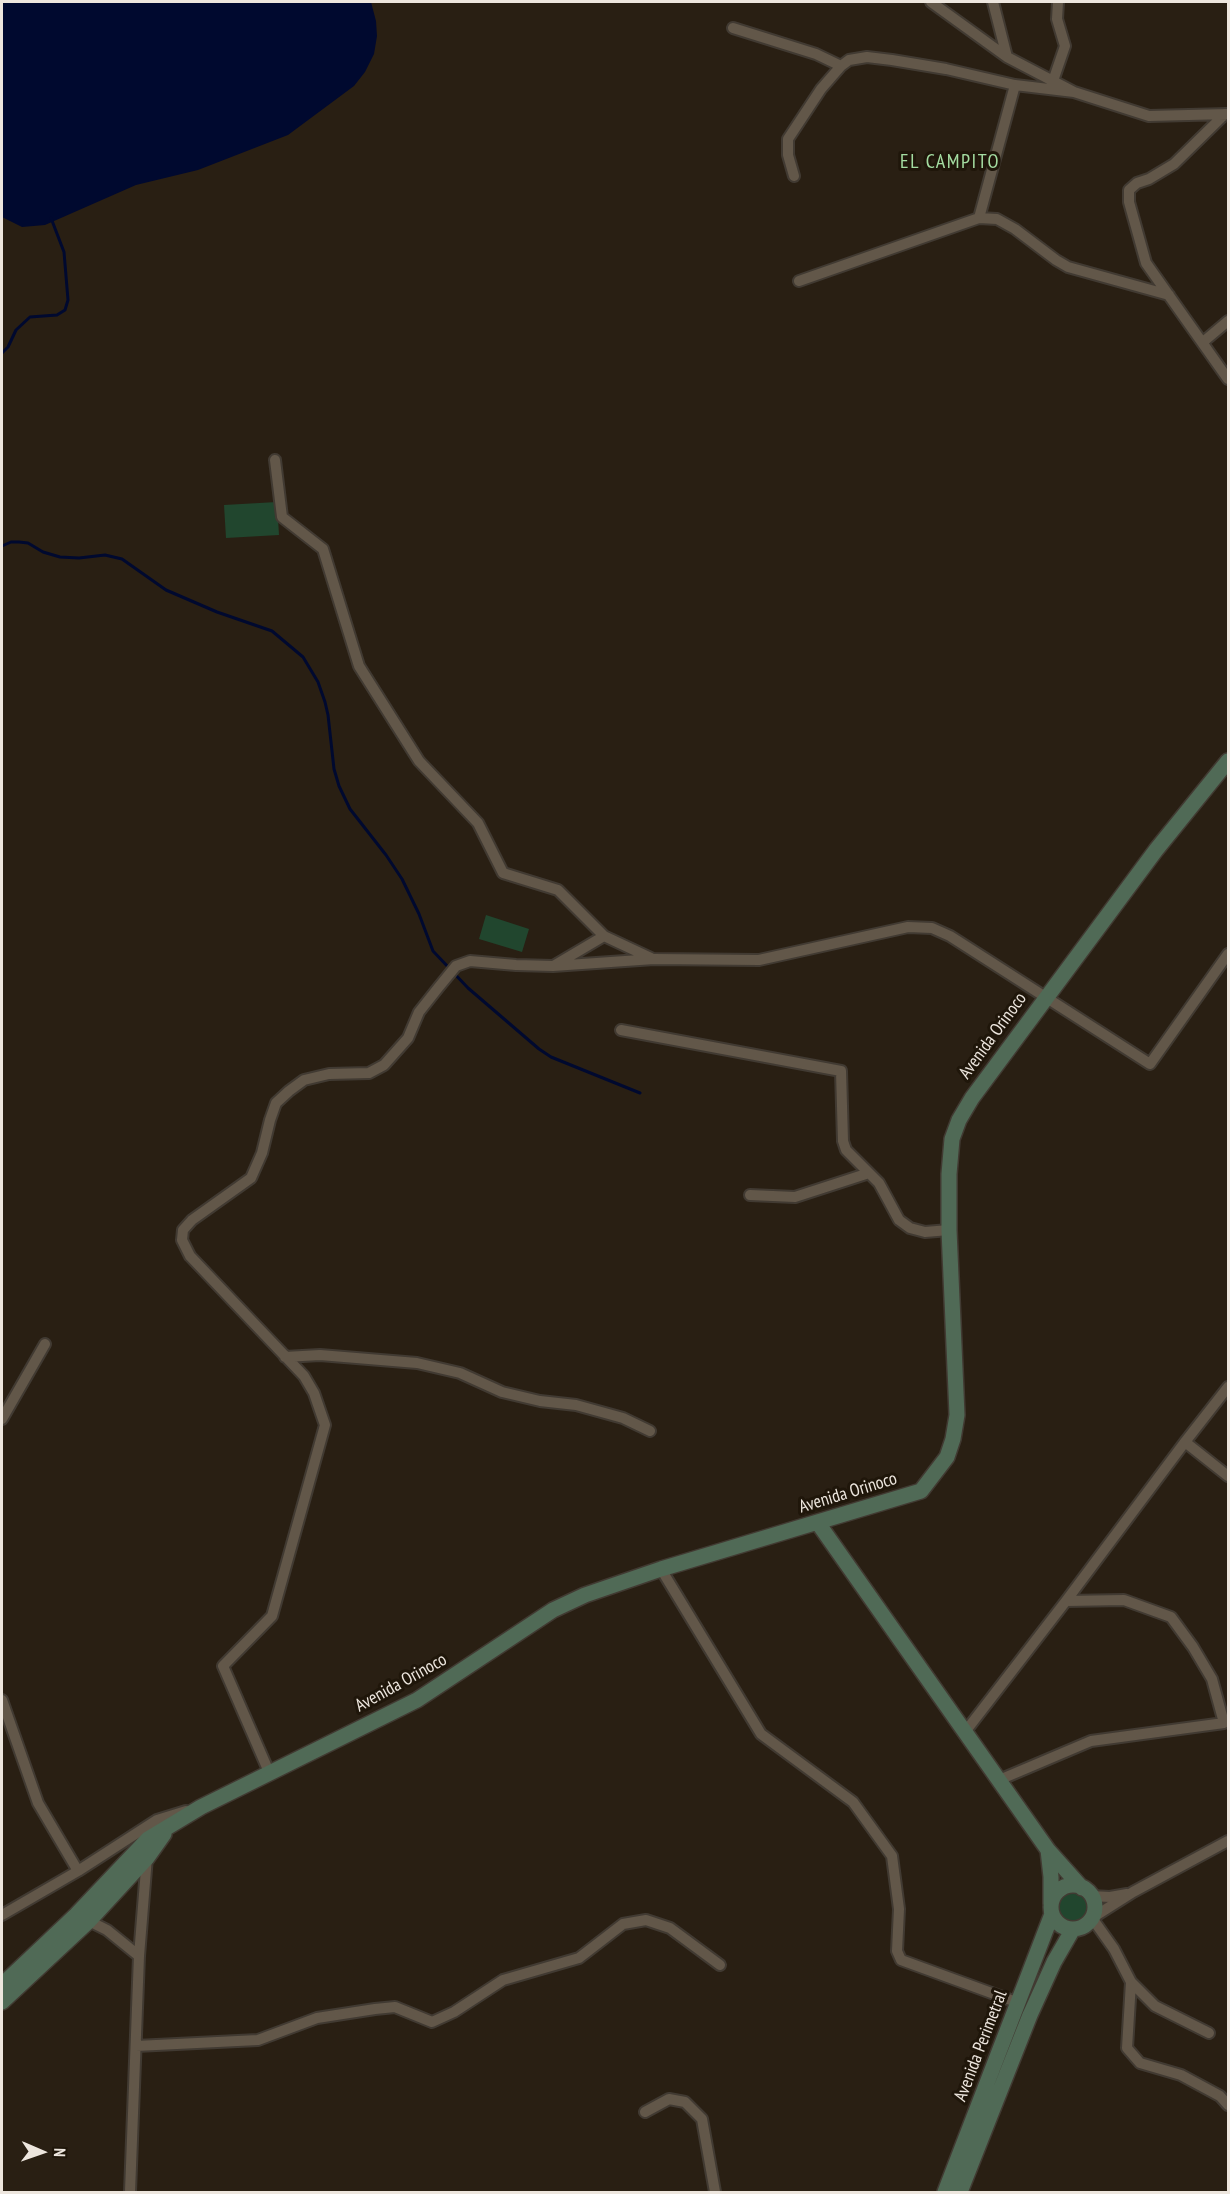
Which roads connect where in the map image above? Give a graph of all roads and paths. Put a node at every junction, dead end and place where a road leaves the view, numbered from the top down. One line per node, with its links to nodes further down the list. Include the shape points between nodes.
1 (931, 2): 5 (street)
2 (993, 2): 5 (street)
3 (1058, 2): 7 (street, via 1057,20 1065,46)
4 (734, 28): 6 (street)
5 (1007, 57): 7 (street)
6 (841, 66): 8 (street, via 849,60 867,57); 11 (street, via 788,139)
7 (1053, 81): 9 (street)
8 (1015, 85): 9 (street); 12 (street)
9 (1074, 92): 10 (street, via 1149,116)
10 (1227, 114): 14 (street, via 1174,164 1129,190 1134,225 1146,263)
11 (794, 176)
12 (979, 218): 13 (street); 14 (street, via 997,219 1016,229 1068,267)
13 (799, 280)
14 (1169, 295): 16 (street)
15 (1228, 321): 16 (street)
16 (1203, 342): 17 (street)
17 (1228, 379)
18 (275, 460): 20 (street, via 282,518 323,549 358,666 419,761 478,823 503,873 558,890)
19 (1228, 761): 24 (main road, Avenida Orinoco)
20 (604, 936): 22 (street); 23 (street)
21 (1228, 954): 24 (street, via 1150,1064)
22 (654, 959): 23 (street); 24 (street, via 759,960 908,927 932,928)
23 (554, 966): 30 (street, via 470,961 456,966 419,1012 408,1038 384,1065 369,1073 329,1074 304,1080 276,1103 251,1178 183,1230 182,1240 190,1256)
24 (1046, 997): 28 (main road, Avenida Orinoco, via 972,1098 952,1139)
25 (621, 1030): 26 (street, via 841,1071 843,1141 846,1150)
26 (869, 1173): 27 (street, via 795,1197); 28 (street, via 879,1183 899,1221 926,1232)
27 (750, 1195)
28 (949, 1230): 36 (main road, Avenida Orinoco, via 957,1415 947,1457 921,1491)
29 (45, 1344): 32 (street)
30 (285, 1357): 33 (street, via 320,1355 417,1363 460,1373 502,1392 623,1418); 41 (street, via 315,1393 325,1425 272,1616 223,1666)
31 (1228, 1387): 34 (street)
32 (2, 1419)
33 (650, 1431)
34 (1185, 1442): 35 (street); 38 (street)
35 (1228, 1476)
36 (818, 1523): 37 (main road, Avenida Orinoco); 40 (main road)
37 (661, 1569): 41 (main road, Avenida Orinoco, via 553,1610 417,1700); 62 (street, via 761,1734 853,1802 892,1856 899,1909 897,1951 902,1960)
38 (1066, 1601): 40 (street); 42 (street, via 1124,1600 1172,1617 1212,1679 1224,1723 1091,1741)
39 (2, 1700): 49 (street, via 38,1803)
40 (965, 1732): 42 (main road)
41 (269, 1772): 43 (main road, Avenida Orinoco)
42 (999, 1780): 47 (main road)
43 (201, 1807): 44 (main road, Avenida Orinoco); 49 (street, via 157,1820)
44 (170, 1825): 45 (main road, Avenida Orinoco); 48 (main road, Avenida Orinoco)
45 (148, 1839): 48 (street); 54 (main road, Avenida Orinoco)
46 (1228, 1841): 51 (street)
47 (1048, 1850): 50 (main road); 52 (main road)
48 (147, 1858): 54 (main road, Avenida Orinoco); 57 (street)
49 (78, 1871): 53 (street)
50 (1087, 1892): 51 (street, via 1110,1897); 52 (main road, via 1075,1886 1062,1889 1053,1899); 55 (main road, via 1095,1907)
51 (1133, 1892): 55 (street)
52 (1052, 1910): 56 (main road, via 1057,1922); 62 (main road, Avenida Perimetral)
53 (2, 1915)
54 (82, 1918): 57 (street, via 107,1930); 60 (main road, Avenida Orinoco); 61 (main road, Avenida Orinoco)
55 (1092, 1918): 56 (main road); 59 (street)
56 (1073, 1929): 70 (main road, Avenida Perimetral, via 1035,2005)
57 (139, 1956): 64 (street)
58 (720, 1965): 64 (street, via 670,1928 645,1920 623,1923 579,1958 504,1980 432,2022 395,2007 317,2018 258,2040)
59 (1131, 1982): 63 (street, via 1155,2006); 65 (street, via 1127,2048 1140,2062 1181,2075 1221,2096)
60 (2, 1984)
61 (2, 2002)
62 (1019, 2003): 69 (main road, Avenida Perimetral)
63 (1209, 2033)
64 (136, 2046): 67 (street)
65 (1228, 2105)
66 (645, 2112): 68 (street, via 669,2099 685,2102 702,2120)
67 (130, 2193)
68 (715, 2193)
69 (945, 2193)
70 (960, 2193)

